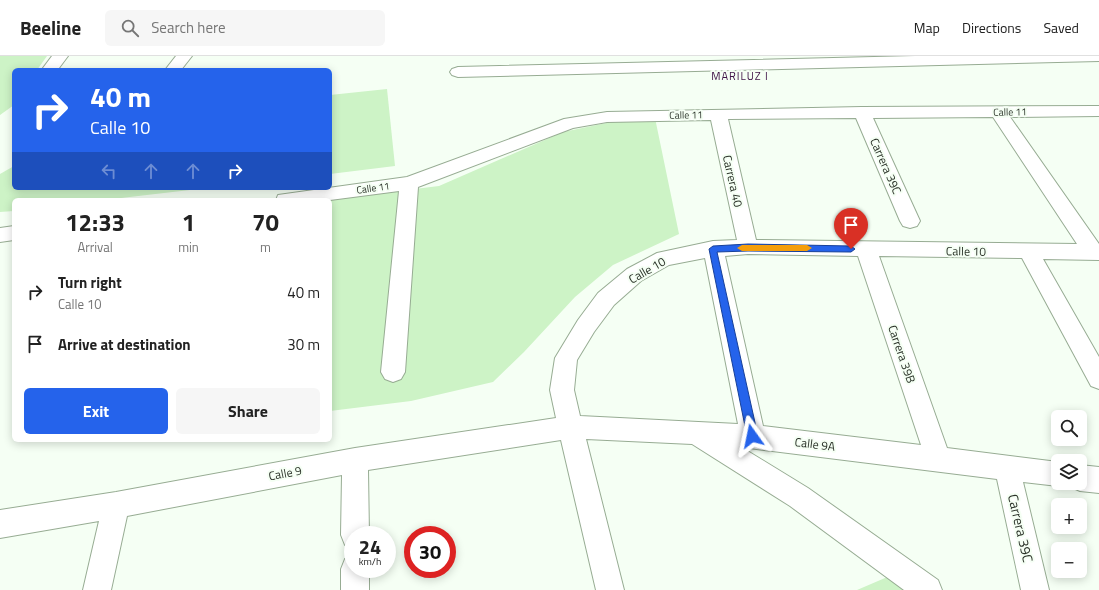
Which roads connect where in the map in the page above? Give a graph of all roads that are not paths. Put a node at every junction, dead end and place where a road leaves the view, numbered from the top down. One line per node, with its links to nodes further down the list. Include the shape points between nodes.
1 (184, 56): 4 (street)
2 (1099, 56): 3 (street)
3 (754, 60): 5 (street)
4 (175, 68)
5 (458, 72)
6 (1099, 111): 8 (street, Calle 11)
7 (862, 112): 8 (street, Calle 11); 9 (street, Calle 11); 12 (street, Carrera 39C)
8 (998, 112): 19 (street)
9 (718, 114): 10 (street, Calle 11, via 615,117 570,123); 15 (street, Carrera 40)
10 (409, 183): 11 (street, Calle 11); 20 (street)
11 (300, 198)
12 (910, 221)
13 (12, 233): 14 (street)
14 (0, 235)
15 (748, 247): 16 (street, Calle 10); 17 (street, Calle 10)
16 (713, 249): 22 (street, Calle 10, via 664,258 634,275 606,299 566,358 562,390); 24 (street)
17 (866, 249): 18 (street, Calle 10); 25 (street, Carrera 39B)
18 (1029, 252): 19 (street, Calle 10); 21 (street)
19 (1096, 252)
20 (393, 372)
21 (1099, 378)
22 (571, 428): 23 (street, Calle 9A); 26 (street, Calle 9); 37 (street, Calle 10)
23 (698, 434): 24 (street, Calle 9A); 38 (street, via 799,497)
24 (752, 436): 25 (street, Calle 9A)
25 (938, 459): 27 (street, Calle 9A)
26 (355, 460): 31 (street, Calle 9); 33 (street)
27 (1007, 467): 28 (street, Calle 9A); 39 (street, Carrera 39C)
28 (1051, 473)
29 (1087, 479): 30 (street)
30 (1099, 480)
31 (116, 505): 32 (street, Calle 9); 35 (street)
32 (0, 524)
33 (355, 526)
34 (355, 578): 36 (street)
35 (97, 590)
36 (355, 590)
37 (610, 590)
38 (928, 590)
39 (1035, 590)

